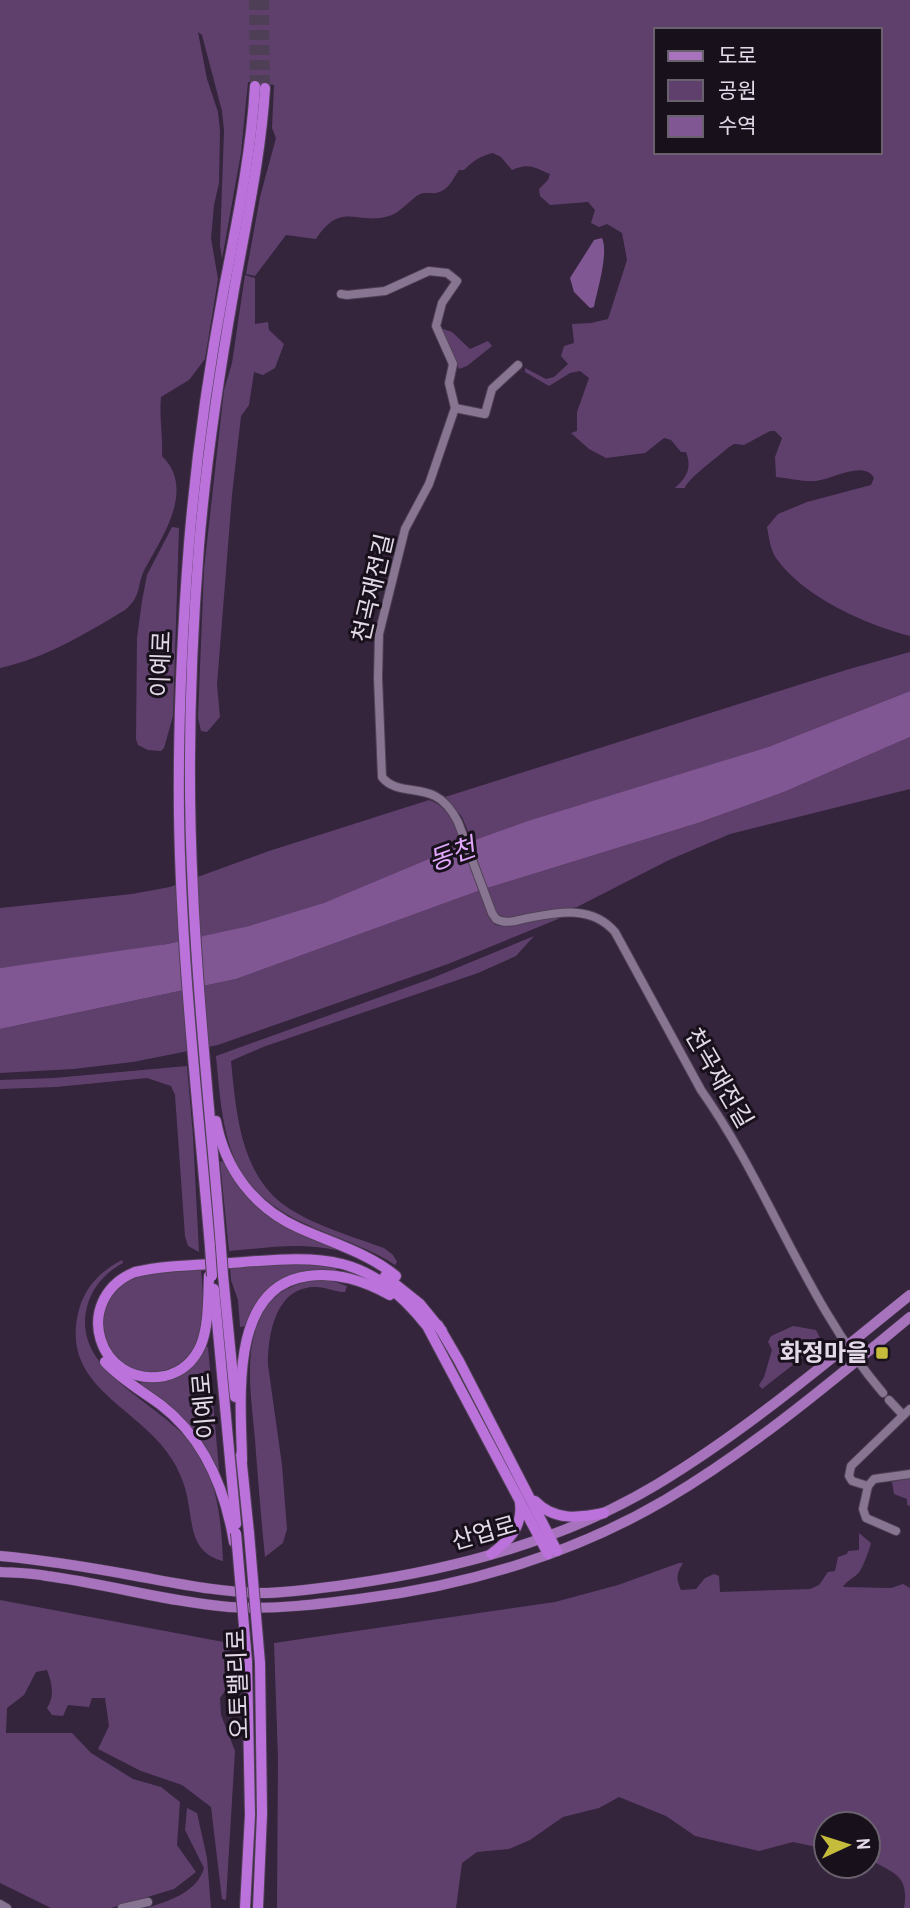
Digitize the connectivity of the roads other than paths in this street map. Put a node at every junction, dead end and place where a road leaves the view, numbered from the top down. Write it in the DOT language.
graph roads {
  1 [pos="260,87"];
  2 [pos="341,294"];
  3 [pos="518,365"];
  4 [pos="455,408"];
  5 [pos="201,1068"];
  6 [pos="215,1276"];
  7 [pos="910,1295"];
  8 [pos="910,1317"];
  9 [pos="427,1326"];
  10 [pos="442,1331"];
  11 [pos="847,1345"];
  12 [pos="858,1360"];
  13 [pos="910,1409"];
  14 [pos="903,1415"];
  15 [pos="242,1460"];
  16 [pos="910,1474"];
  17 [pos="868,1486"];
  18 [pos="524,1496"];
  19 [pos="604,1513"];
  20 [pos="896,1531"];
  21 [pos="234,1533"];
  22 [pos="545,1537"];
  23 [pos="553,1553"];
  24 [pos="491,1554"];
  25 [pos="0,1556"];
  26 [pos="0,1572"];
  27 [pos="148,1902"];
  28 [pos="0,1904"];
  29 [pos="7,1908"];
  30 [pos="122,1908"];
  31 [pos="245,1908"];
  32 [pos="258,1908"];
  1 -- 5 [label="highway, 이예로"];
  2 -- 4 [label="street, 천곡재전길"];
  3 -- 4 [label="street"];
  4 -- 11 [label="street, 천곡재전길"];
  5 -- 6 [label="highway, 이예로, bridge"];
  5 -- 10 [label="highway"];
  6 -- 9 [label="highway"];
  6 -- 15 [label="highway, 이예로"];
  6 -- 21 [label="highway, 이예로"];
  7 -- 11 [label="main road, 산업로"];
  8 -- 12 [label="main road, 산업로"];
  9 -- 15 [label="highway"];
  9 -- 18 [label="highway"];
  10 -- 18 [label="highway"];
  10 -- 21 [label="highway"];
  11 -- 12 [label="street, 천곡재전길"];
  11 -- 19 [label="main road, 산업로"];
  12 -- 14 [label="street, 천곡재전길"];
  12 -- 23 [label="main road, 산업로"];
  13 -- 14 [label="street"];
  14 -- 17 [label="street"];
  15 -- 32 [label="highway, 오토밸리로, bridge"];
  16 -- 17 [label="street"];
  17 -- 20 [label="street"];
  18 -- 19 [label="highway"];
  18 -- 22 [label="highway"];
  18 -- 24 [label="highway"];
  19 -- 22 [label="main road, 산업로"];
  21 -- 31 [label="highway, 오토밸리로, bridge"];
  22 -- 23 [label="highway"];
  22 -- 24 [label="main road, 산업로"];
  23 -- 26 [label="main road, 산업로"];
  24 -- 25 [label="main road, 산업로"];
  27 -- 30 [label="street"];
  28 -- 29 [label="street"];
}
